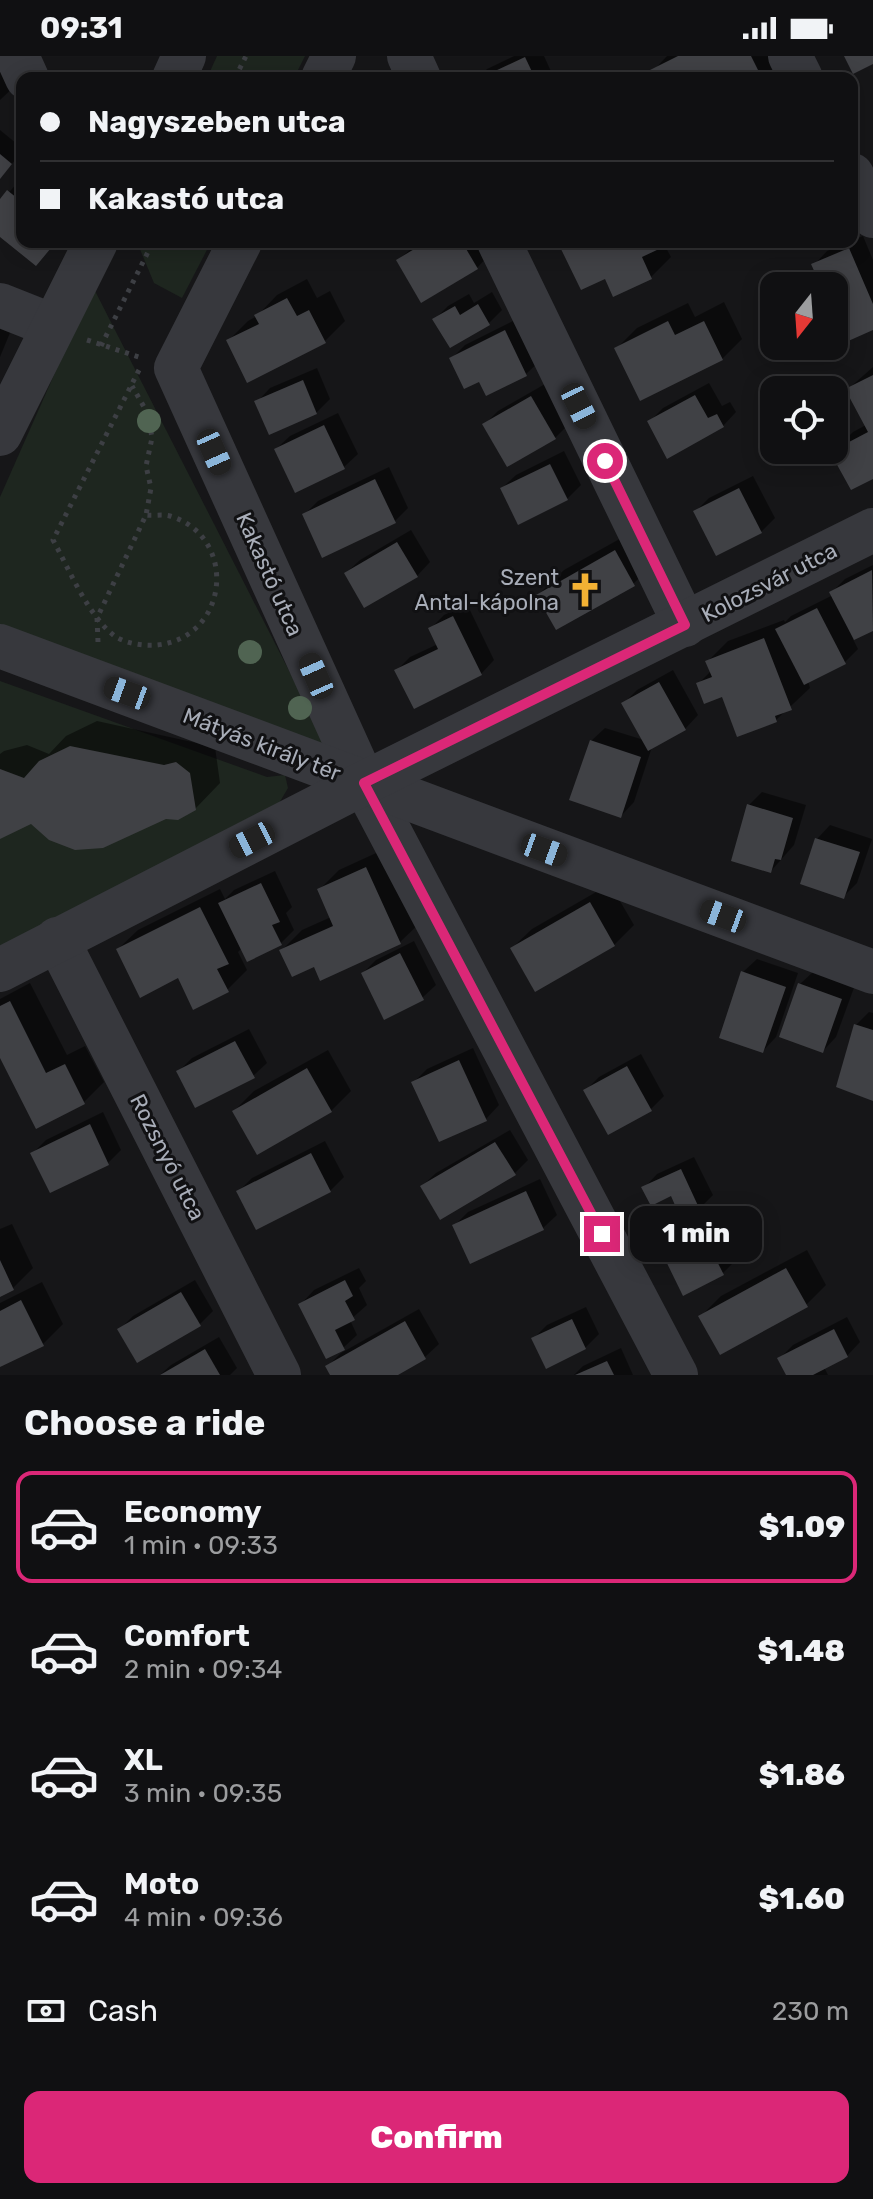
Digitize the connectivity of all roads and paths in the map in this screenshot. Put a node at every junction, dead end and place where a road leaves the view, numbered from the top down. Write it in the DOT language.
graph roads {
  1 [pos="858,187"];
  2 [pos="873,216"];
  3 [pos="93,248"];
  4 [pos="150,248"];
  5 [pos="236,248"];
  6 [pos="502,248"];
  7 [pos="0,305"];
  8 [pos="53,326"];
  9 [pos="101,346"];
  10 [pos="161,363"];
  11 [pos="131,386"];
  12 [pos="0,434"];
  13 [pos="146,515"];
  14 [pos="873,530"];
  15 [pos="97,618"];
  16 [pos="685,625"];
  17 [pos="0,646"];
  18 [pos="101,683"];
  19 [pos="364,783"];
  20 [pos="57,939"];
  21 [pos="0,970"];
  22 [pos="873,972"];
  23 [pos="279,1375"];
  24 [pos="676,1375"];
  1 -- 2 [label="street"];
  3 -- 8 [label="street"];
  4 -- 9 [label="path"];
  5 -- 10 [label="street"];
  6 -- 16 [label="street"];
  7 -- 8 [label="street"];
  8 -- 9 [label="path"];
  8 -- 12 [label="street"];
  9 -- 10 [label="path"];
  10 -- 11 [label="path"];
  10 -- 19 [label="street, Kakastó utca"];
  11 -- 13 [label="path"];
  11 -- 15 [label="path"];
  13 -- 15 [label="path"];
  13 -- 15 [label="path"];
  14 -- 16 [label="street, Kolozsvár utca"];
  15 -- 18 [label="path"];
  16 -- 19 [label="street, Kolozsvár utca"];
  17 -- 18 [label="street, Mátyás király tér"];
  18 -- 19 [label="street, Mátyás király tér"];
  19 -- 20 [label="street, Mátyás király tér"];
  19 -- 22 [label="street"];
  19 -- 24 [label="street, Kakastó utca"];
  20 -- 21 [label="street, Mátyás király tér"];
  20 -- 23 [label="street, Rozsnyó utca"];
}
